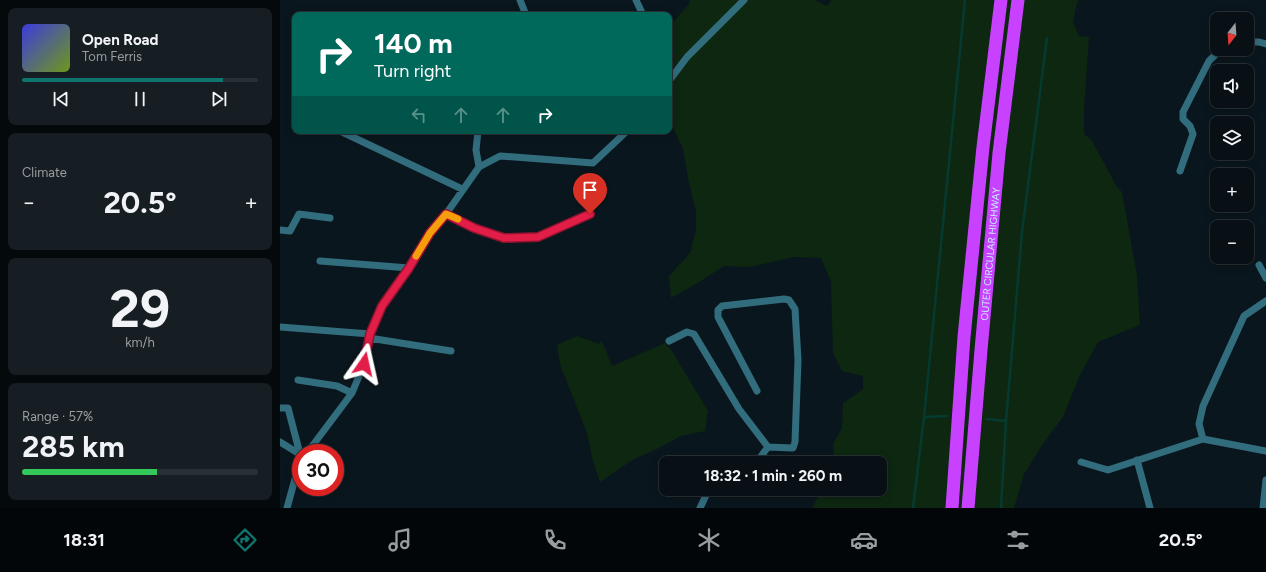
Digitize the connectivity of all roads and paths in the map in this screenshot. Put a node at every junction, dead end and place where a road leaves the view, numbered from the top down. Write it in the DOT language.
graph roads {
  1 [pos="522,0"];
  2 [pos="636,0"];
  3 [pos="744,0"];
  4 [pos="1001,0"];
  5 [pos="1018,0"];
  6 [pos="525,12"];
  7 [pos="642,12"];
  8 [pos="1254,42"];
  9 [pos="1266,44"];
  10 [pos="1214,56"];
  11 [pos="672,77"];
  12 [pos="346,134"];
  13 [pos="478,134"];
  14 [pos="624,134"];
  15 [pos="479,167"];
  16 [pos="1180,171"];
  17 [pos="462,189"];
  18 [pos="446,214"];
  19 [pos="590,214"];
  20 [pos="330,218"];
  21 [pos="280,230"];
  22 [pos="320,261"];
  23 [pos="1258,266"];
  24 [pos="409,268"];
  25 [pos="1266,278"];
  26 [pos="1266,301"];
  27 [pos="280,327"];
  28 [pos="369,336"];
  29 [pos="669,341"];
  30 [pos="451,351"];
  31 [pos="298,380"];
  32 [pos="757,391"];
  33 [pos="352,393"];
  34 [pos="280,408"];
  35 [pos="1203,439"];
  36 [pos="280,442"];
  37 [pos="300,444"];
  38 [pos="311,444"];
  39 [pos="768,447"];
  40 [pos="292,448"];
  41 [pos="1266,451"];
  42 [pos="761,456"];
  43 [pos="1137,460"];
  44 [pos="1081,462"];
  45 [pos="1266,480"];
  46 [pos="292,490"];
  47 [pos="705,496"];
  48 [pos="287,508"];
  49 [pos="700,508"];
  50 [pos="952,508"];
  51 [pos="968,508"];
  52 [pos="1150,508"];
  53 [pos="1264,508"];
  1 -- 6 [label="street"];
  2 -- 7 [label="street"];
  3 -- 11 [label="street"];
  4 -- 50 [label="highway, OUTER CIRCULAR HIGHWAY"];
  5 -- 51 [label="highway, OUTER CIRCULAR HIGHWAY"];
  8 -- 9 [label="street"];
  10 -- 16 [label="street"];
  12 -- 17 [label="street"];
  13 -- 15 [label="street"];
  14 -- 15 [label="street"];
  15 -- 17 [label="street"];
  17 -- 18 [label="street"];
  18 -- 19 [label="street"];
  18 -- 24 [label="street"];
  20 -- 21 [label="street"];
  22 -- 24 [label="street"];
  23 -- 25 [label="street"];
  24 -- 28 [label="street"];
  26 -- 35 [label="street"];
  27 -- 28 [label="street"];
  28 -- 30 [label="street"];
  28 -- 33 [label="street"];
  29 -- 39 [label="street"];
  31 -- 33 [label="street"];
  32 -- 39 [label="street"];
  33 -- 38 [label="street"];
  34 -- 37 [label="street"];
  35 -- 41 [label="street"];
  35 -- 43 [label="street"];
  36 -- 40 [label="street"];
  39 -- 42 [label="street"];
  43 -- 44 [label="street"];
  43 -- 52 [label="street"];
  45 -- 53 [label="street"];
  46 -- 48 [label="street"];
  47 -- 49 [label="street"];
}
